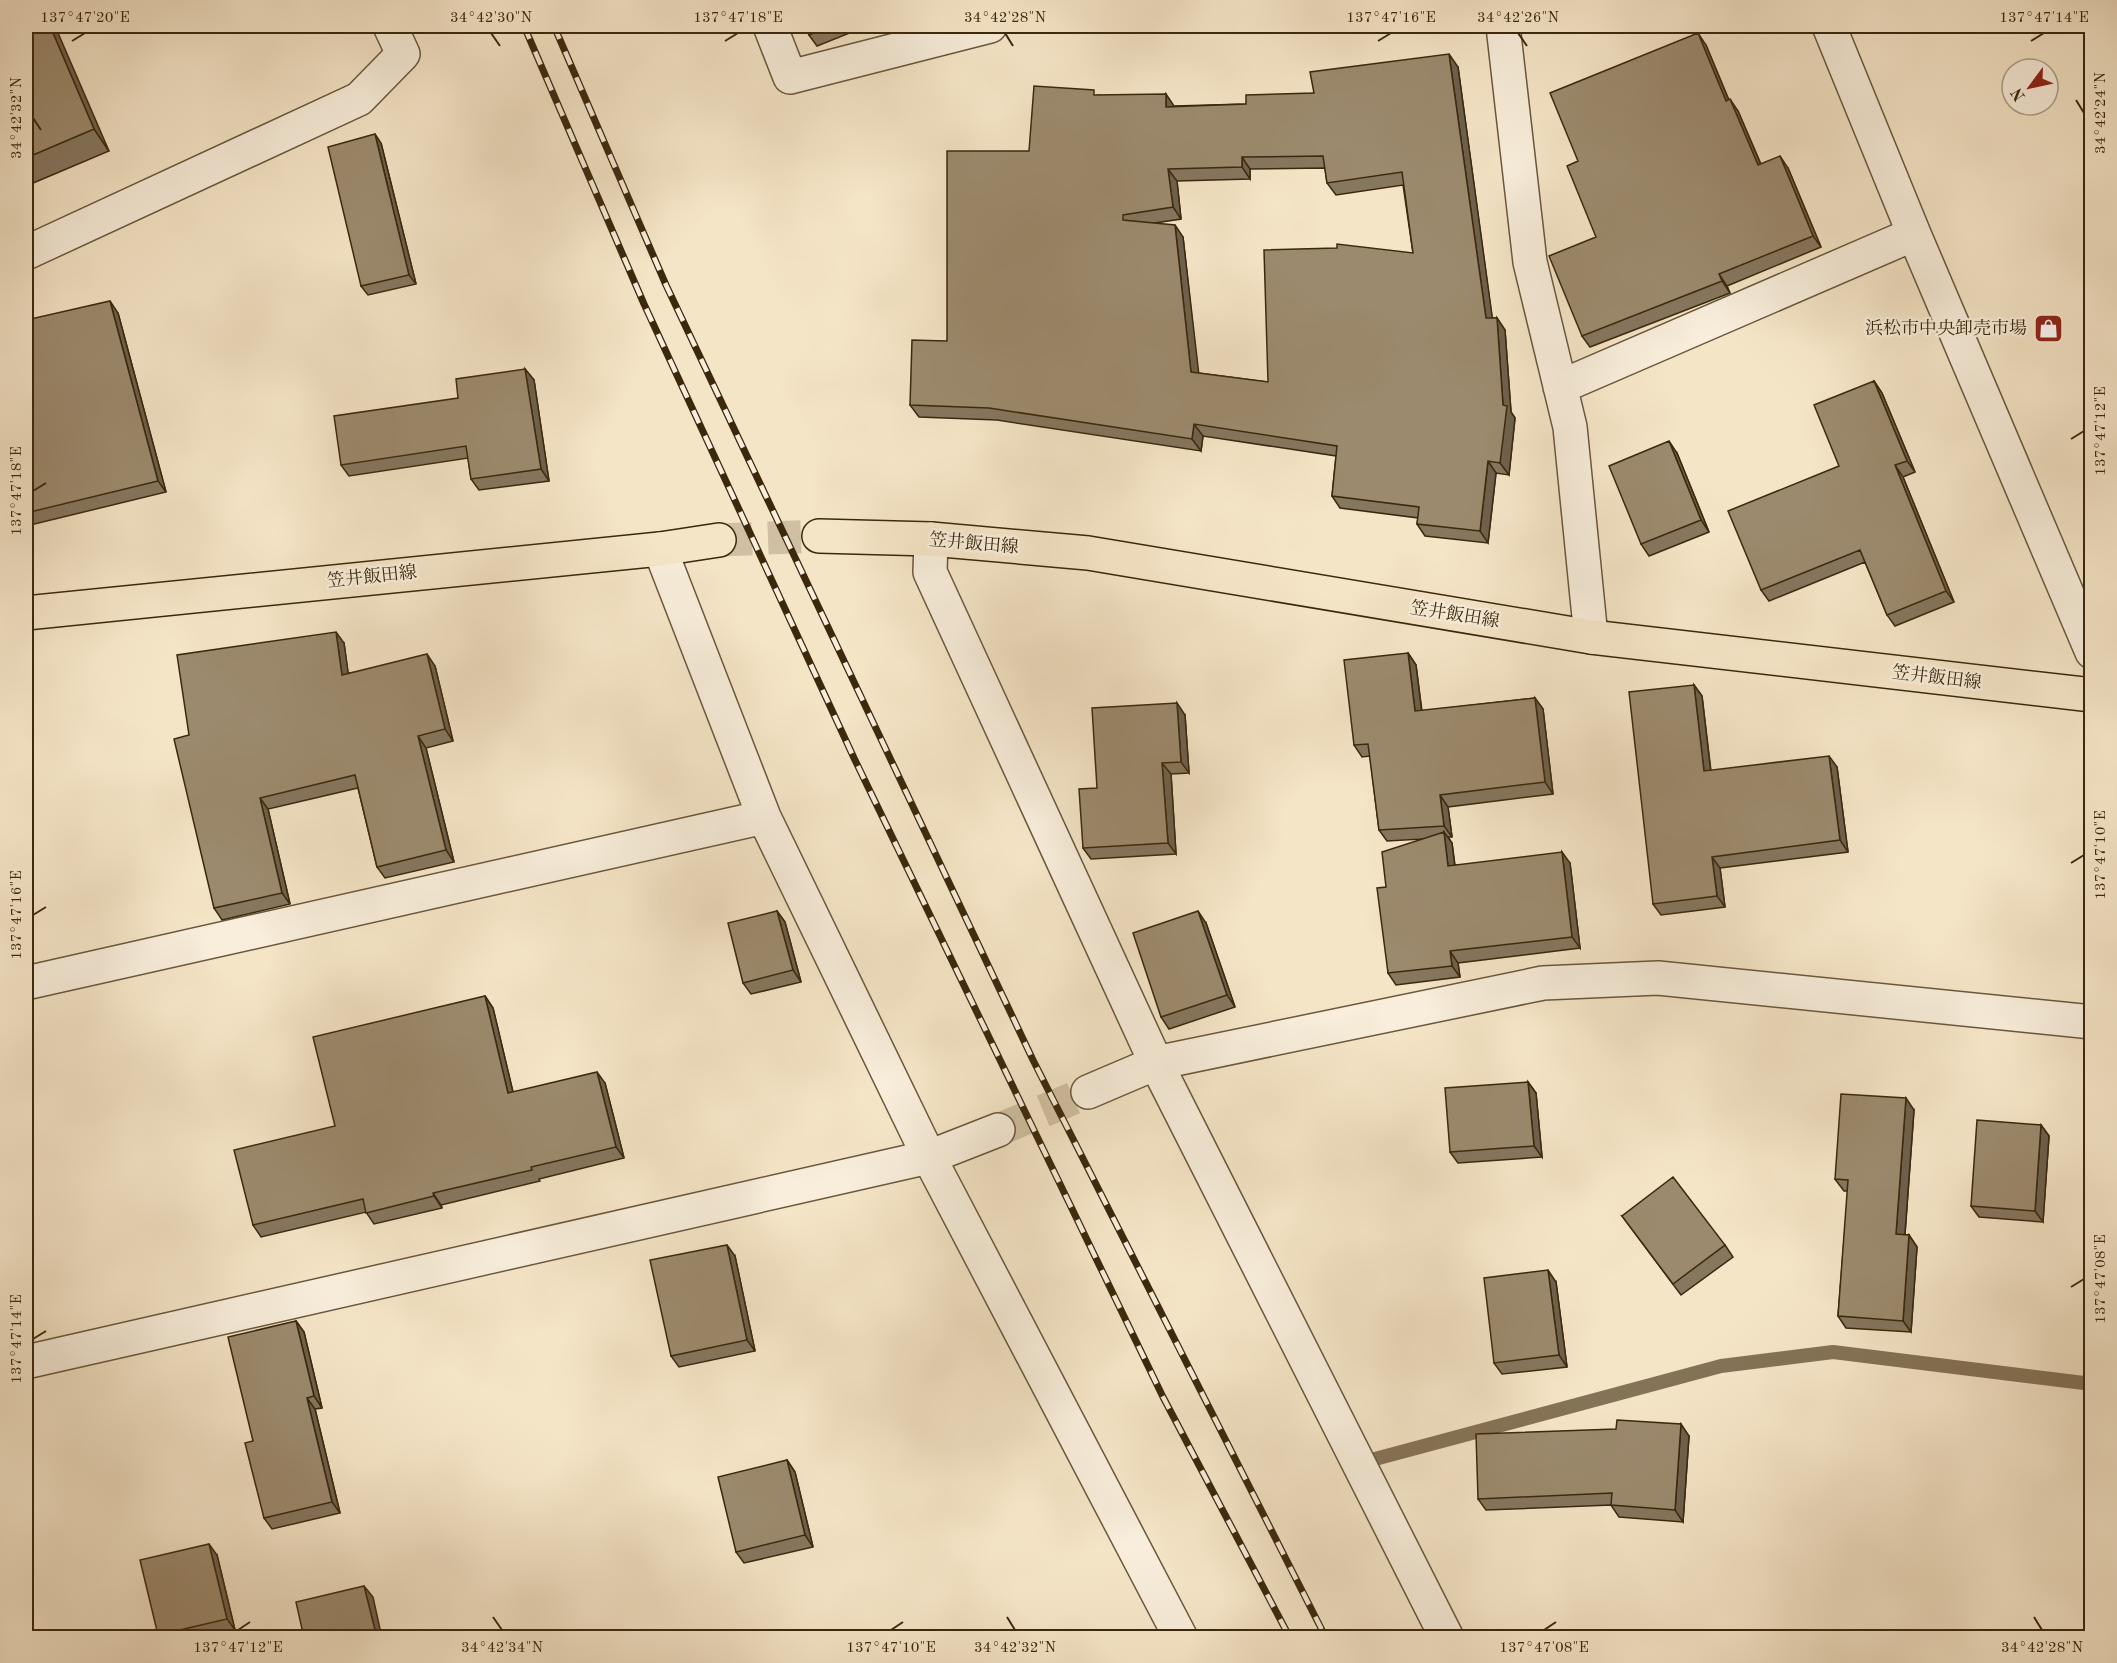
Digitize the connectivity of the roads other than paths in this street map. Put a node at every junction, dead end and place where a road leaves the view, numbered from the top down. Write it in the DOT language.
graph roads {
  1 [pos="390,26"];
  2 [pos="770,26"];
  3 [pos="990,26"];
  4 [pos="1503,26"];
  5 [pos="1829,26"];
  6 [pos="1914,234"];
  7 [pos="26,253"];
  8 [pos="1560,387"];
  9 [pos="819,536"];
  10 [pos="931,539"];
  11 [pos="719,540"];
  12 [pos="660,549"];
  13 [pos="26,613"];
  14 [pos="1591,637"];
  15 [pos="2091,652"];
  16 [pos="2091,695"];
  17 [pos="764,817"];
  18 [pos="26,982"];
  19 [pos="2091,1022"];
  20 [pos="1156,1063"];
  21 [pos="1088,1092"];
  22 [pos="998,1130"];
  23 [pos="929,1157"];
  24 [pos="26,1362"];
  25 [pos="1181,1638"];
  26 [pos="1447,1638"];
  1 -- 7 [label="street"];
  2 -- 3 [label="street"];
  4 -- 8 [label="street"];
  5 -- 6 [label="street"];
  6 -- 8 [label="street"];
  6 -- 15 [label="street"];
  8 -- 14 [label="street"];
  9 -- 10 [label="main road, 笠井飯田線"];
  10 -- 14 [label="main road, 笠井飯田線"];
  10 -- 20 [label="street"];
  11 -- 12 [label="main road, 笠井飯田線"];
  12 -- 13 [label="main road, 笠井飯田線"];
  12 -- 17 [label="street"];
  14 -- 16 [label="main road, 笠井飯田線"];
  17 -- 18 [label="street"];
  17 -- 23 [label="street"];
  19 -- 20 [label="street"];
  20 -- 21 [label="street"];
  20 -- 26 [label="street"];
  22 -- 23 [label="street"];
  23 -- 24 [label="street"];
  23 -- 25 [label="street"];
}
